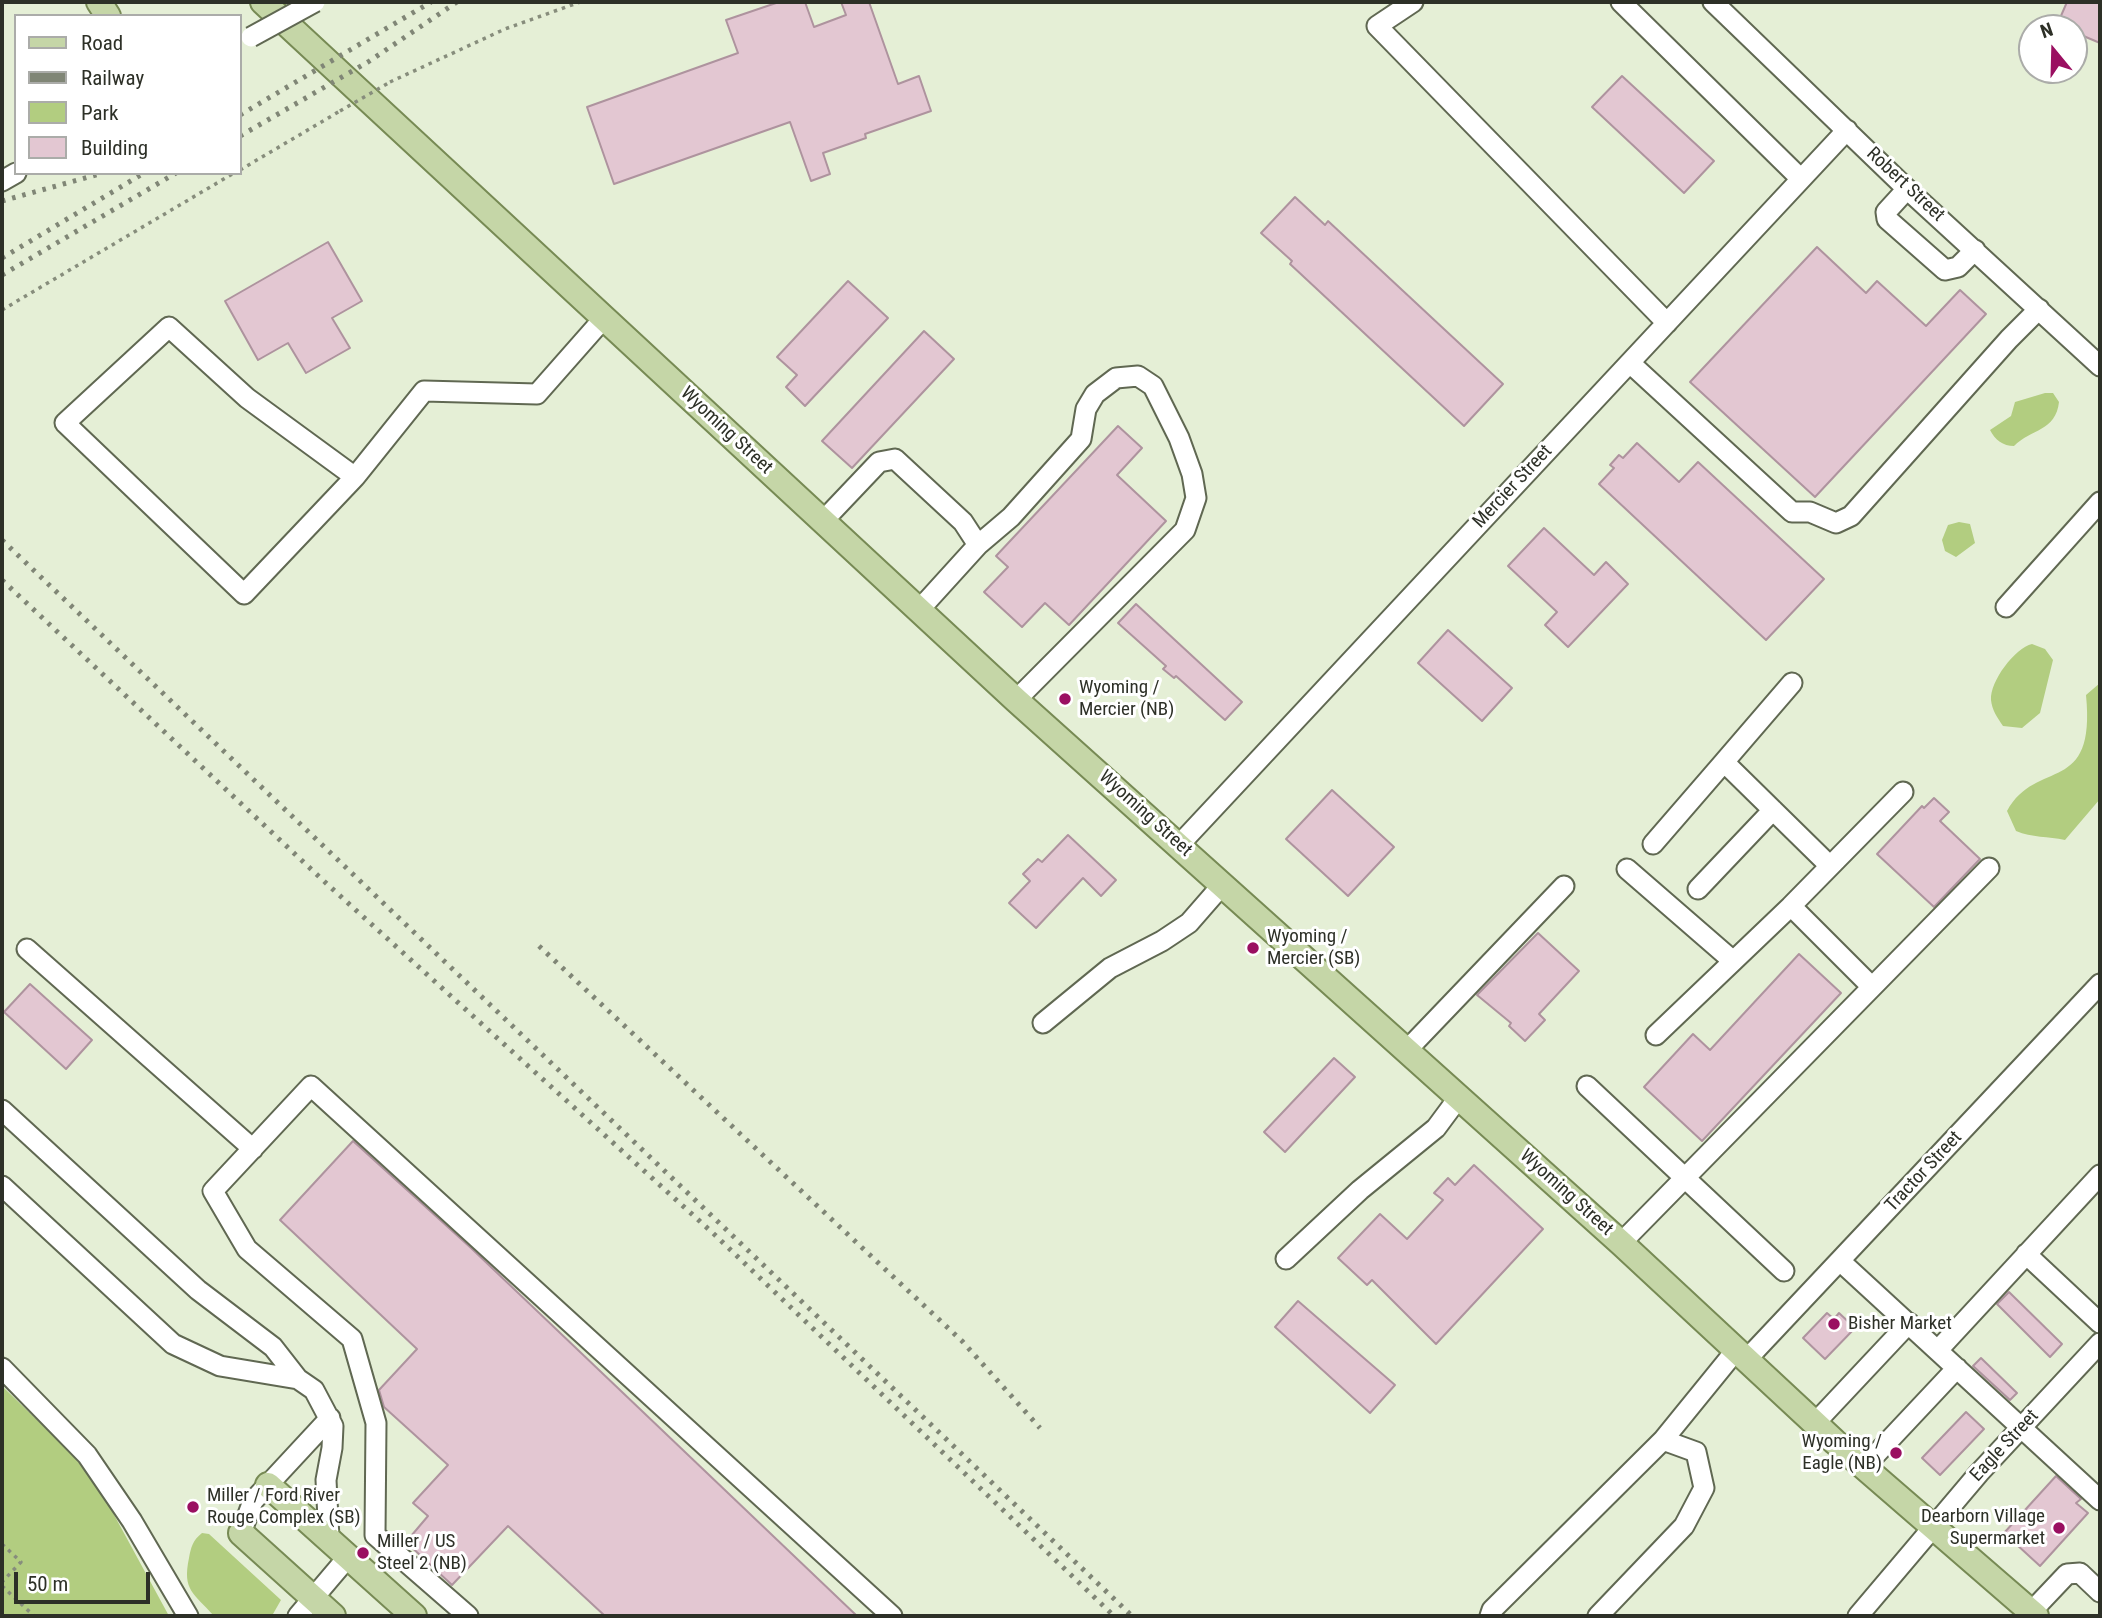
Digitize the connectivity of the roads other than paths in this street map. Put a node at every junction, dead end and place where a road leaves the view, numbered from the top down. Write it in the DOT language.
graph roads {
  1 [pos="263,2"];
  2 [pos="316,2"];
  3 [pos="1413,2"];
  4 [pos="1621,2"];
  5 [pos="1713,2"];
  6 [pos="245,40"];
  7 [pos="1847,130"];
  8 [pos="1801,179"];
  9 [pos="1907,189"];
  10 [pos="1975,250"];
  11 [pos="2039,309"];
  12 [pos="604,318"];
  13 [pos="1667,323"];
  14 [pos="1629,363"];
  15 [pos="2100,366"];
  16 [pos="355,477"];
  17 [pos="2100,502"];
  18 [pos="823,521"];
  19 [pos="978,545"];
  20 [pos="2006,607"];
  21 [pos="919,610"];
  22 [pos="1792,683"];
  23 [pos="1016,700"];
  24 [pos="1724,762"];
  25 [pos="1903,792"];
  26 [pos="1773,810"];
  27 [pos="1180,844"];
  28 [pos="1653,844"];
  29 [pos="1830,866"];
  30 [pos="1989,868"];
  31 [pos="1627,869"];
  32 [pos="1223,884"];
  33 [pos="1564,886"];
  34 [pos="1698,889"];
  35 [pos="1791,906"];
  36 [pos="27,948"];
  37 [pos="1734,961"];
  38 [pos="2100,984"];
  39 [pos="1871,986"];
  40 [pos="1043,1023"];
  41 [pos="1656,1035"];
  42 [pos="1406,1050"];
  43 [pos="1587,1086"];
  44 [pos="1459,1097"];
  45 [pos="2,1110"];
  46 [pos="253,1149"];
  47 [pos="2100,1175"];
  48 [pos="1684,1180"];
  49 [pos="2,1186"];
  50 [pos="1621,1242"];
  51 [pos="2026,1254"];
  52 [pos="1286,1259"];
  53 [pos="1840,1261"];
  54 [pos="1784,1271"];
  55 [pos="1909,1323"];
  56 [pos="2100,1323"];
  57 [pos="2100,1343"];
  58 [pos="1938,1350"];
  59 [pos="1742,1354"];
  60 [pos="2,1368"];
  61 [pos="1957,1368"];
  62 [pos="298,1378"];
  63 [pos="330,1418"];
  64 [pos="1816,1422"];
  65 [pos="2022,1427"];
  66 [pos="1664,1440"];
  67 [pos="1864,1467"];
  68 [pos="268,1485"];
  69 [pos="2100,1500"];
  70 [pos="1933,1528"];
  71 [pos="241,1533"];
  72 [pos="329,1538"];
  73 [pos="348,1557"];
  74 [pos="2100,1592"];
  75 [pos="305,1607"];
  76 [pos="2034,1614"];
  77 [pos="1600,1615"];
  78 [pos="188,1616"];
  79 [pos="333,1616"];
  80 [pos="414,1616"];
  81 [pos="468,1616"];
  82 [pos="892,1616"];
  83 [pos="1490,1616"];
  84 [pos="1858,1616"];
  1 -- 12 [label="main road, Wyoming Street"];
  2 -- 6 [label="street, bridge"];
  3 -- 13 [label="street"];
  4 -- 8 [label="street"];
  5 -- 7 [label="street, Robert Street"];
  7 -- 8 [label="street, Mercier Street"];
  7 -- 9 [label="street, Robert Street"];
  8 -- 13 [label="street, Mercier Street"];
  9 -- 10 [label="street, Robert Street"];
  9 -- 10 [label="street"];
  10 -- 11 [label="street, Robert Street"];
  11 -- 14 [label="street"];
  11 -- 15 [label="street, Robert Street"];
  12 -- 16 [label="street"];
  12 -- 18 [label="main road, Wyoming Street"];
  13 -- 14 [label="street, Mercier Street"];
  14 -- 27 [label="street, Mercier Street"];
  16 -- 16 [label="street"];
  17 -- 20 [label="street"];
  18 -- 19 [label="street"];
  18 -- 21 [label="main road, Wyoming Street"];
  19 -- 21 [label="street"];
  19 -- 23 [label="street"];
  21 -- 23 [label="main road, Wyoming Street"];
  22 -- 24 [label="street"];
  23 -- 27 [label="main road, Wyoming Street"];
  24 -- 26 [label="street"];
  24 -- 28 [label="street"];
  25 -- 29 [label="street"];
  26 -- 29 [label="street"];
  26 -- 34 [label="street"];
  27 -- 32 [label="main road, Wyoming Street"];
  29 -- 35 [label="street"];
  30 -- 39 [label="street"];
  31 -- 37 [label="street"];
  32 -- 40 [label="street"];
  32 -- 42 [label="main road, Wyoming Street"];
  33 -- 42 [label="street"];
  35 -- 37 [label="street"];
  35 -- 39 [label="street"];
  36 -- 46 [label="street"];
  37 -- 41 [label="street"];
  38 -- 53 [label="street, Tractor Street"];
  39 -- 48 [label="street"];
  42 -- 44 [label="main road, Wyoming Street"];
  43 -- 48 [label="street"];
  44 -- 50 [label="main road, Wyoming Street"];
  44 -- 52 [label="street"];
  45 -- 62 [label="street"];
  46 -- 81 [label="street"];
  46 -- 82 [label="street"];
  47 -- 51 [label="street"];
  48 -- 50 [label="street"];
  48 -- 54 [label="street"];
  49 -- 62 [label="street"];
  50 -- 59 [label="main road, Wyoming Street"];
  51 -- 56 [label="street"];
  51 -- 58 [label="street"];
  53 -- 55 [label="street"];
  53 -- 59 [label="street, Tractor Street"];
  55 -- 58 [label="street"];
  55 -- 64 [label="street"];
  57 -- 65 [label="street, Eagle Street"];
  58 -- 61 [label="street"];
  59 -- 64 [label="main road, Wyoming Street"];
  59 -- 66 [label="street, Tractor Street"];
  60 -- 78 [label="street"];
  61 -- 65 [label="street"];
  61 -- 67 [label="street"];
  62 -- 63 [label="street"];
  63 -- 68 [label="street"];
  63 -- 72 [label="street"];
  64 -- 67 [label="main road, Wyoming Street"];
  65 -- 69 [label="street"];
  65 -- 70 [label="street, Eagle Street"];
  66 -- 77 [label="street"];
  66 -- 83 [label="street, Tractor Street"];
  67 -- 70 [label="main road, Wyoming Street"];
  68 -- 71 [label="street"];
  68 -- 72 [label="main road"];
  70 -- 76 [label="main road, Wyoming Street"];
  70 -- 84 [label="street, Eagle Street"];
  71 -- 75 [label="main road"];
  72 -- 73 [label="main road"];
  73 -- 75 [label="street"];
  73 -- 80 [label="main road"];
  74 -- 76 [label="street"];
  75 -- 79 [label="main road"];
}
